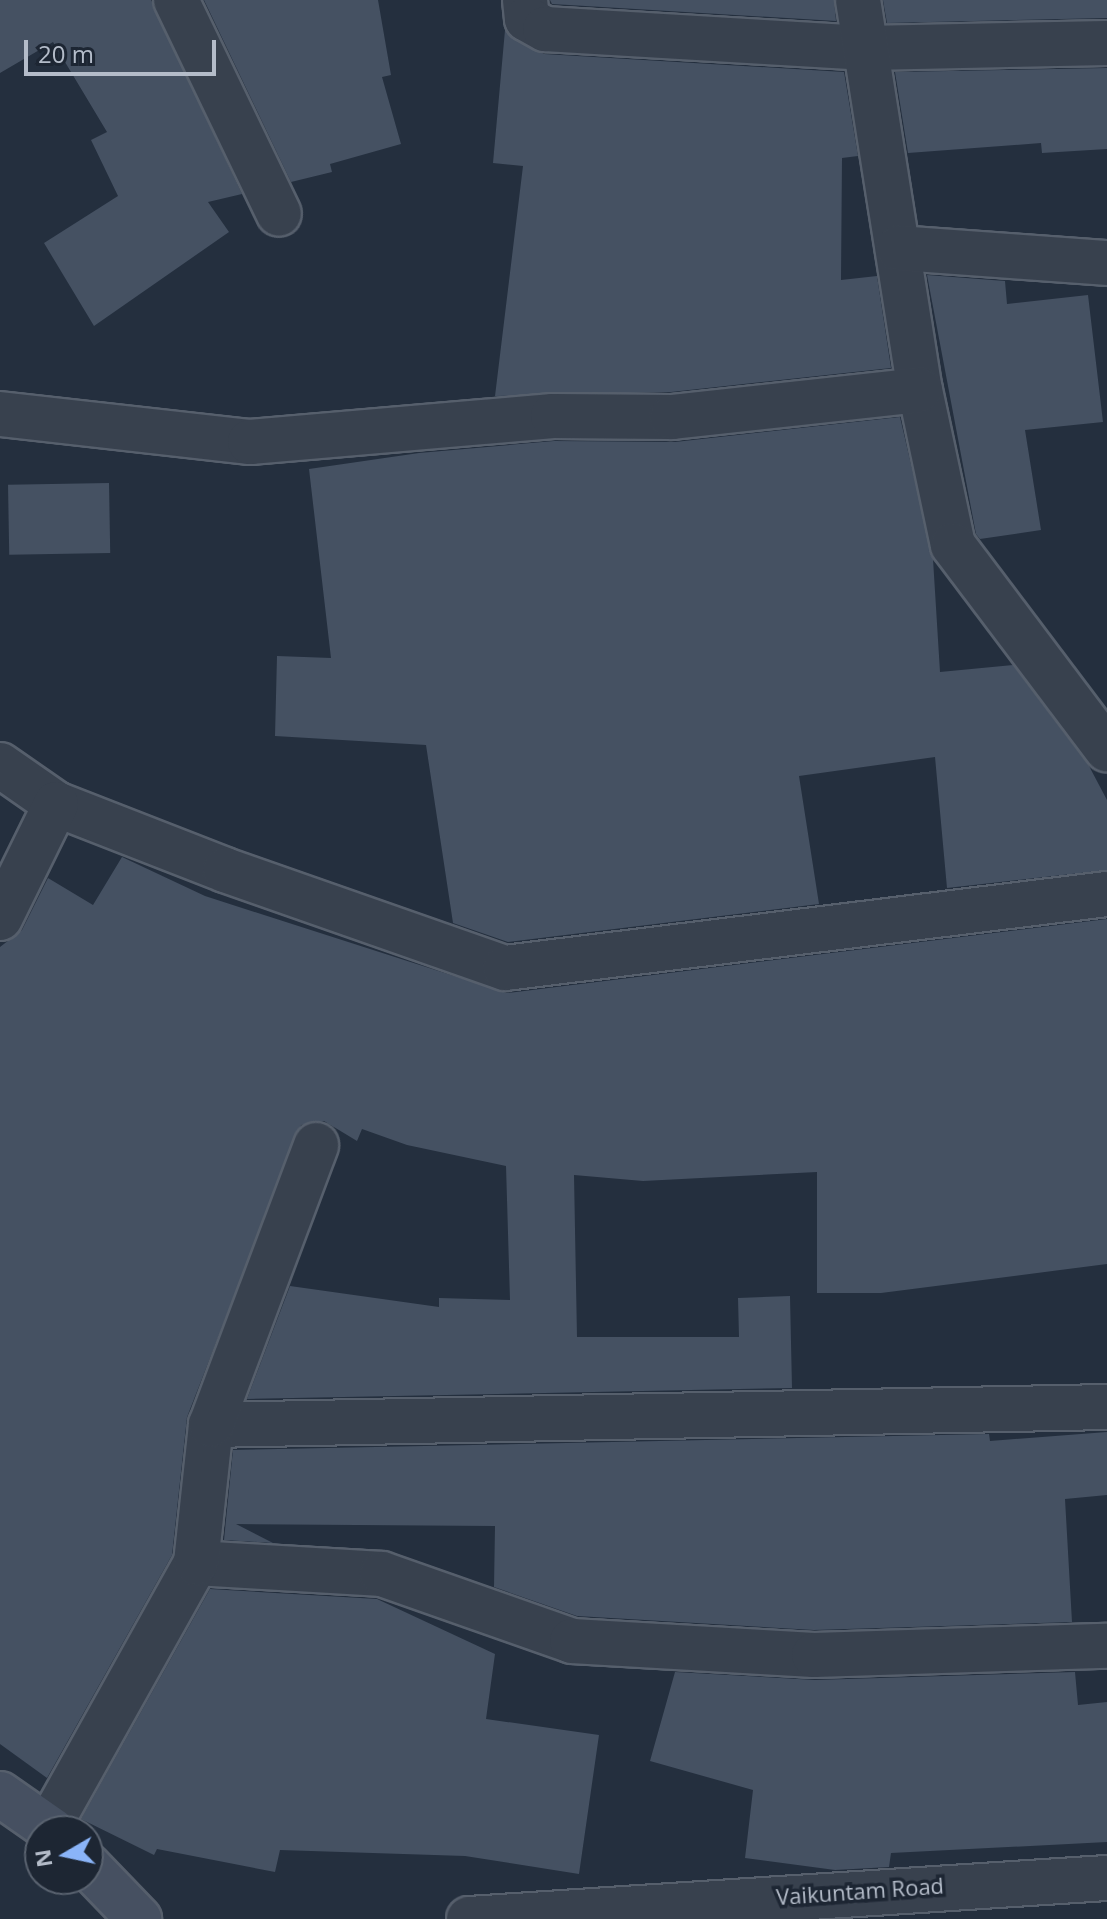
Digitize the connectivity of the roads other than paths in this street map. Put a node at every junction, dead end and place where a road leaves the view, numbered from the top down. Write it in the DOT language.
graph roads {
  1 [pos="176,0"];
  2 [pos="525,0"];
  3 [pos="858,0"];
  4 [pos="1107,43"];
  5 [pos="867,48"];
  6 [pos="279,214"];
  7 [pos="898,248"];
  8 [pos="1107,263"];
  9 [pos="920,390"];
  10 [pos="0,414"];
  11 [pos="1107,749"];
  12 [pos="0,765"];
  13 [pos="56,804"];
  14 [pos="1107,894"];
  15 [pos="0,918"];
  16 [pos="316,1145"];
  17 [pos="1107,1407"];
  18 [pos="211,1425"];
  19 [pos="196,1563"];
  20 [pos="1107,1646"];
  21 [pos="0,1794"];
  22 [pos="31,1815"];
  23 [pos="59,1815"];
  24 [pos="1107,1878"];
  25 [pos="104,1883"];
  26 [pos="139,1919"];
  27 [pos="469,1919"];
  1 -- 6 [label="street"];
  2 -- 5 [label="street"];
  3 -- 5 [label="street"];
  4 -- 5 [label="street"];
  5 -- 7 [label="street"];
  7 -- 8 [label="street"];
  7 -- 9 [label="street"];
  9 -- 10 [label="street"];
  9 -- 11 [label="street"];
  12 -- 13 [label="street"];
  13 -- 14 [label="street"];
  13 -- 15 [label="street"];
  16 -- 18 [label="street"];
  17 -- 18 [label="street"];
  18 -- 19 [label="street"];
  19 -- 20 [label="street"];
  19 -- 23 [label="street"];
  21 -- 22 [label="street"];
  24 -- 27 [label="street, Vaikuntam Road"];
  25 -- 26 [label="street"];
}
